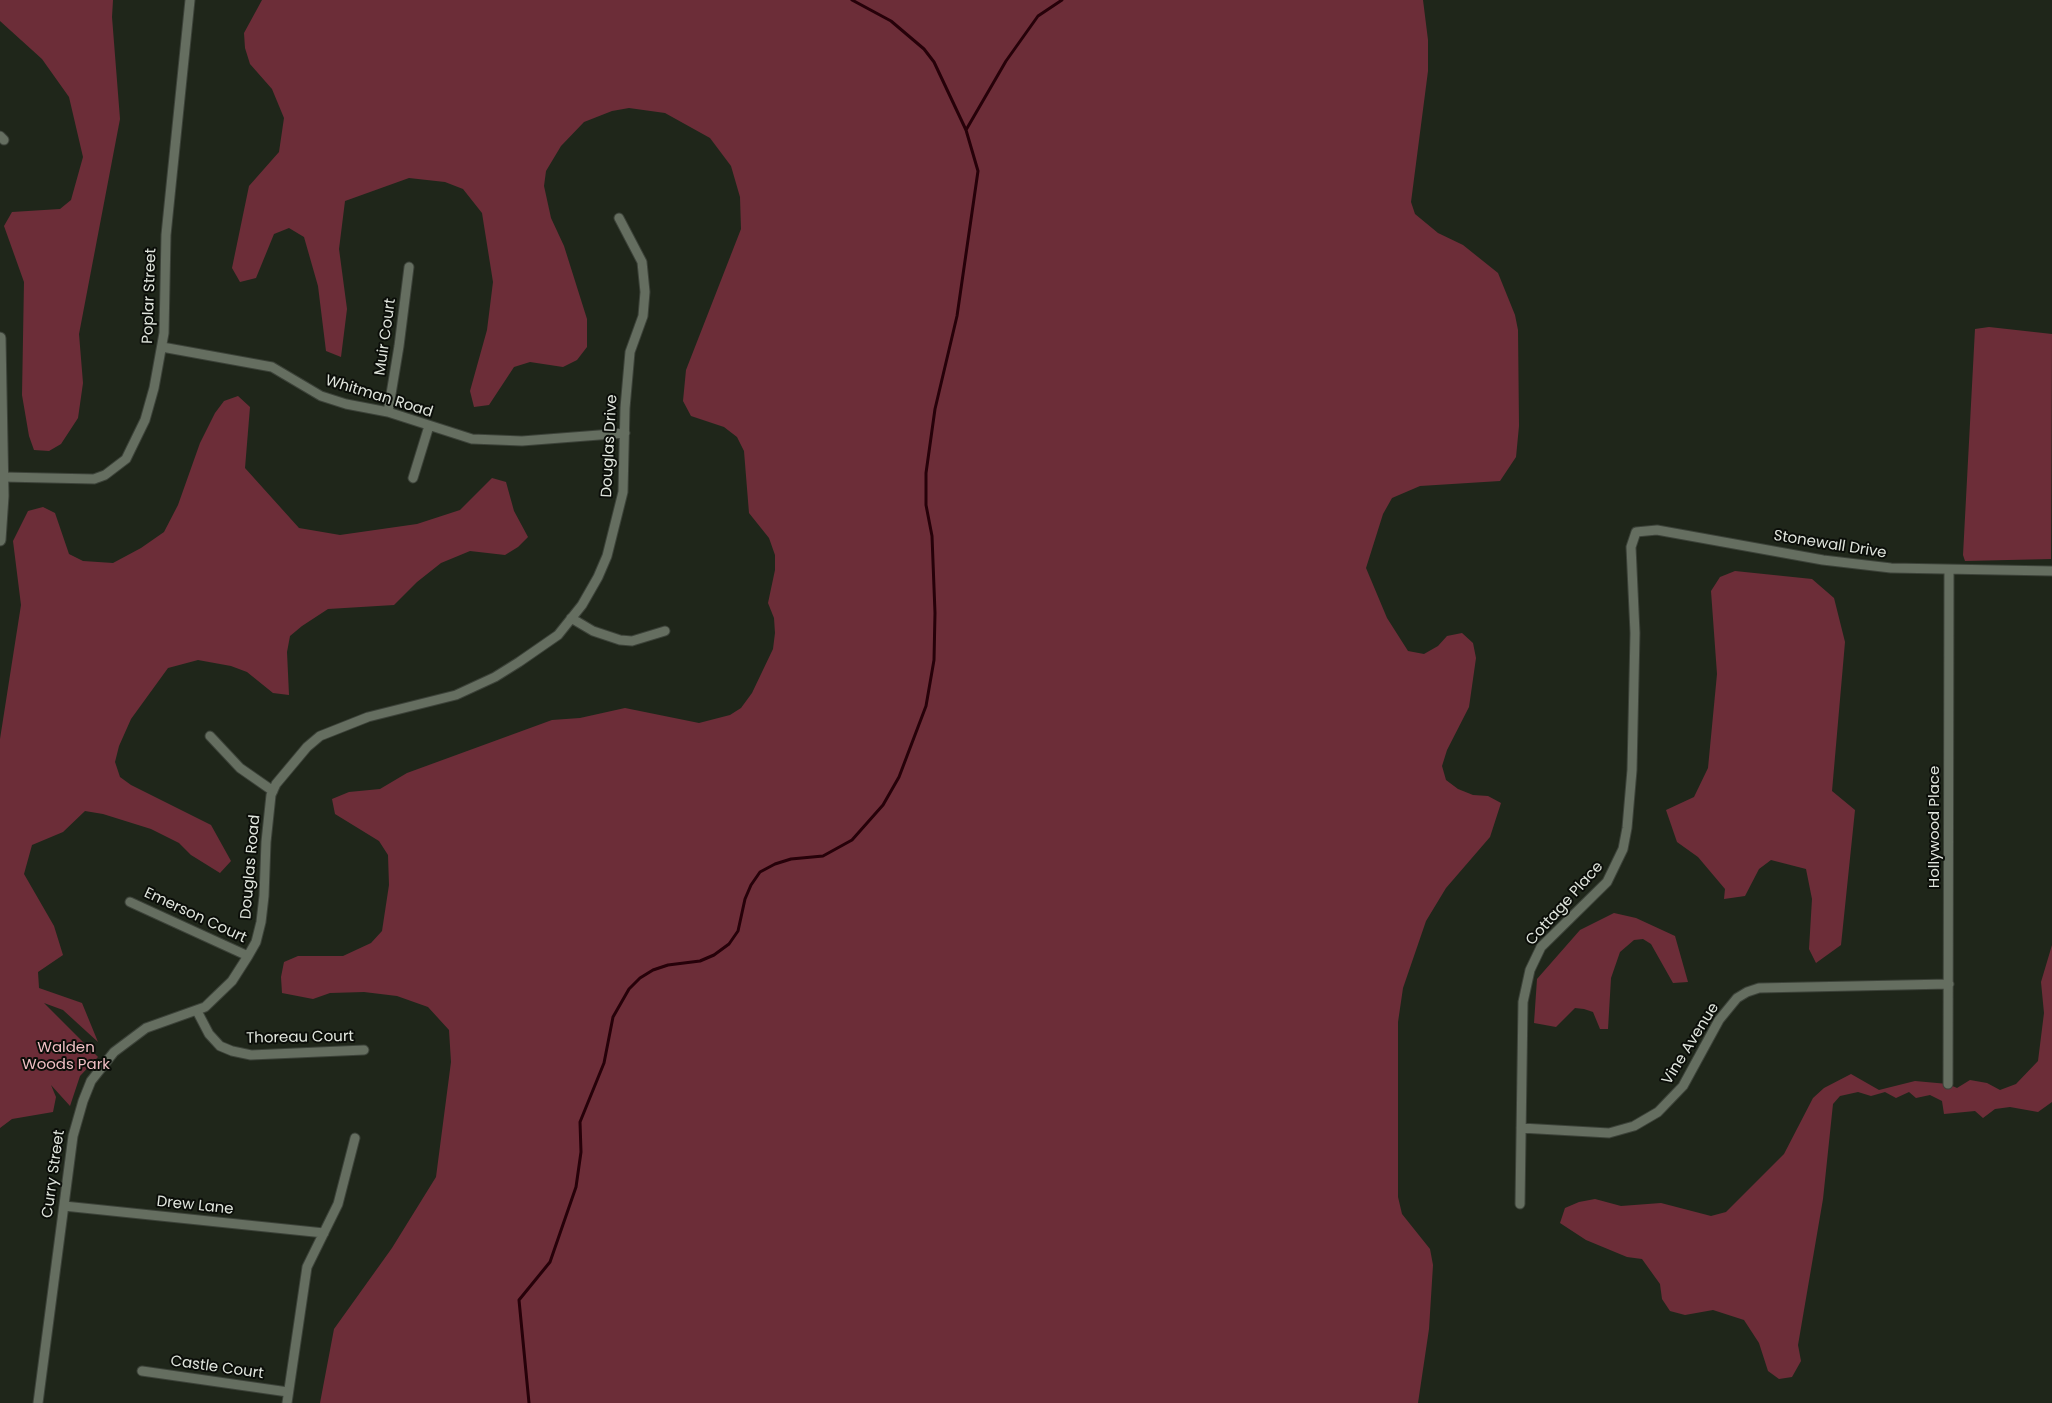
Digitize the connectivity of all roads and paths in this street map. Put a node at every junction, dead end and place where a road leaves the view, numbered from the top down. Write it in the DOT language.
graph roads {
  1 [pos="190,0"];
  2 [pos="619,218"];
  3 [pos="409,267"];
  4 [pos="0,338"];
  5 [pos="162,347"];
  6 [pos="388,412"];
  7 [pos="429,426"];
  8 [pos="625,433"];
  9 [pos="3,477"];
  10 [pos="413,478"];
  11 [pos="0,540"];
  12 [pos="1631,562"];
  13 [pos="1949,570"];
  14 [pos="2052,571"];
  15 [pos="571,618"];
  16 [pos="665,631"];
  17 [pos="210,736"];
  18 [pos="273,791"];
  19 [pos="130,902"];
  20 [pos="248,956"];
  21 [pos="1949,984"];
  22 [pos="196,1011"];
  23 [pos="364,1050"];
  24 [pos="1948,1084"];
  25 [pos="1521,1128"];
  26 [pos="355,1138"];
  27 [pos="1520,1204"];
  28 [pos="64,1206"];
  29 [pos="324,1233"];
  30 [pos="142,1371"];
  31 [pos="288,1392"];
  32 [pos="38,1403"];
  33 [pos="287,1403"];
  1 -- 5 [label="street, Poplar Street"];
  2 -- 8 [label="street, Douglas Drive"];
  3 -- 6 [label="street, Muir Court"];
  4 -- 9 [label="street"];
  5 -- 6 [label="street, Whitman Road"];
  5 -- 9 [label="street, Poplar Street"];
  6 -- 7 [label="street, Whitman Road"];
  7 -- 8 [label="street, Whitman Road"];
  7 -- 10 [label="street"];
  8 -- 15 [label="street, Douglas Drive"];
  9 -- 11 [label="street"];
  12 -- 13 [label="street, Stonewall Drive"];
  12 -- 25 [label="street, Cottage Place"];
  13 -- 14 [label="street, Stonewall Drive"];
  13 -- 21 [label="street, Hollywood Place"];
  15 -- 16 [label="street"];
  15 -- 18 [label="street, Douglas Drive"];
  17 -- 18 [label="street"];
  18 -- 20 [label="street, Douglas Road"];
  19 -- 20 [label="street, Emerson Court"];
  20 -- 22 [label="street, Douglas Road"];
  21 -- 24 [label="street, Hollywood Place"];
  21 -- 25 [label="street, Vine Avenue"];
  22 -- 23 [label="street, Thoreau Court"];
  22 -- 28 [label="street, Curry Street"];
  25 -- 27 [label="street, Cottage Place"];
  26 -- 29 [label="street"];
  28 -- 29 [label="street, Drew Lane"];
  28 -- 32 [label="street, Curry Street"];
  29 -- 31 [label="street"];
  30 -- 31 [label="street, Castle Court"];
  31 -- 33 [label="street"];
}
